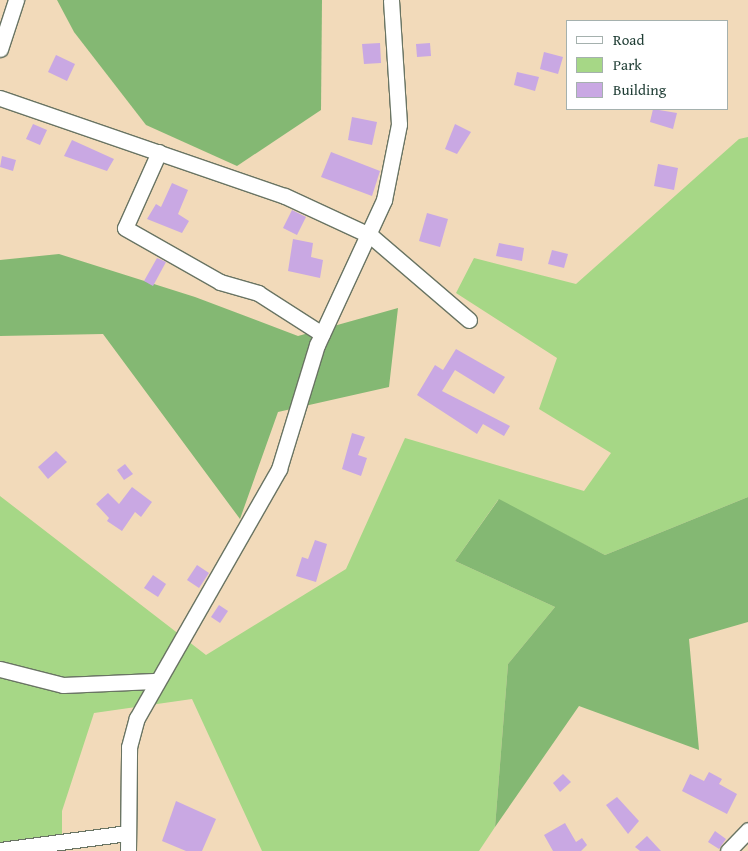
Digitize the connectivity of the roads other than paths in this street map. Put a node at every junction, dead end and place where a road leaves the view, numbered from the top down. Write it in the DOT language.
graph roads {
  1 [pos="16,0"];
  2 [pos="391,0"];
  3 [pos="0,48"];
  4 [pos="0,98"];
  5 [pos="159,152"];
  6 [pos="370,236"];
  7 [pos="469,320"];
  8 [pos="322,334"];
  9 [pos="0,669"];
  10 [pos="154,681"];
  11 [pos="748,830"];
  12 [pos="128,833"];
  13 [pos="0,850"];
  14 [pos="128,851"];
  15 [pos="728,851"];
  1 -- 3 [label="street"];
  2 -- 6 [label="street"];
  4 -- 5 [label="street"];
  5 -- 6 [label="street"];
  5 -- 8 [label="street"];
  6 -- 7 [label="street"];
  6 -- 8 [label="street"];
  8 -- 10 [label="street"];
  9 -- 10 [label="street"];
  10 -- 12 [label="street"];
  11 -- 15 [label="street"];
  12 -- 13 [label="street"];
  12 -- 14 [label="street"];
}
